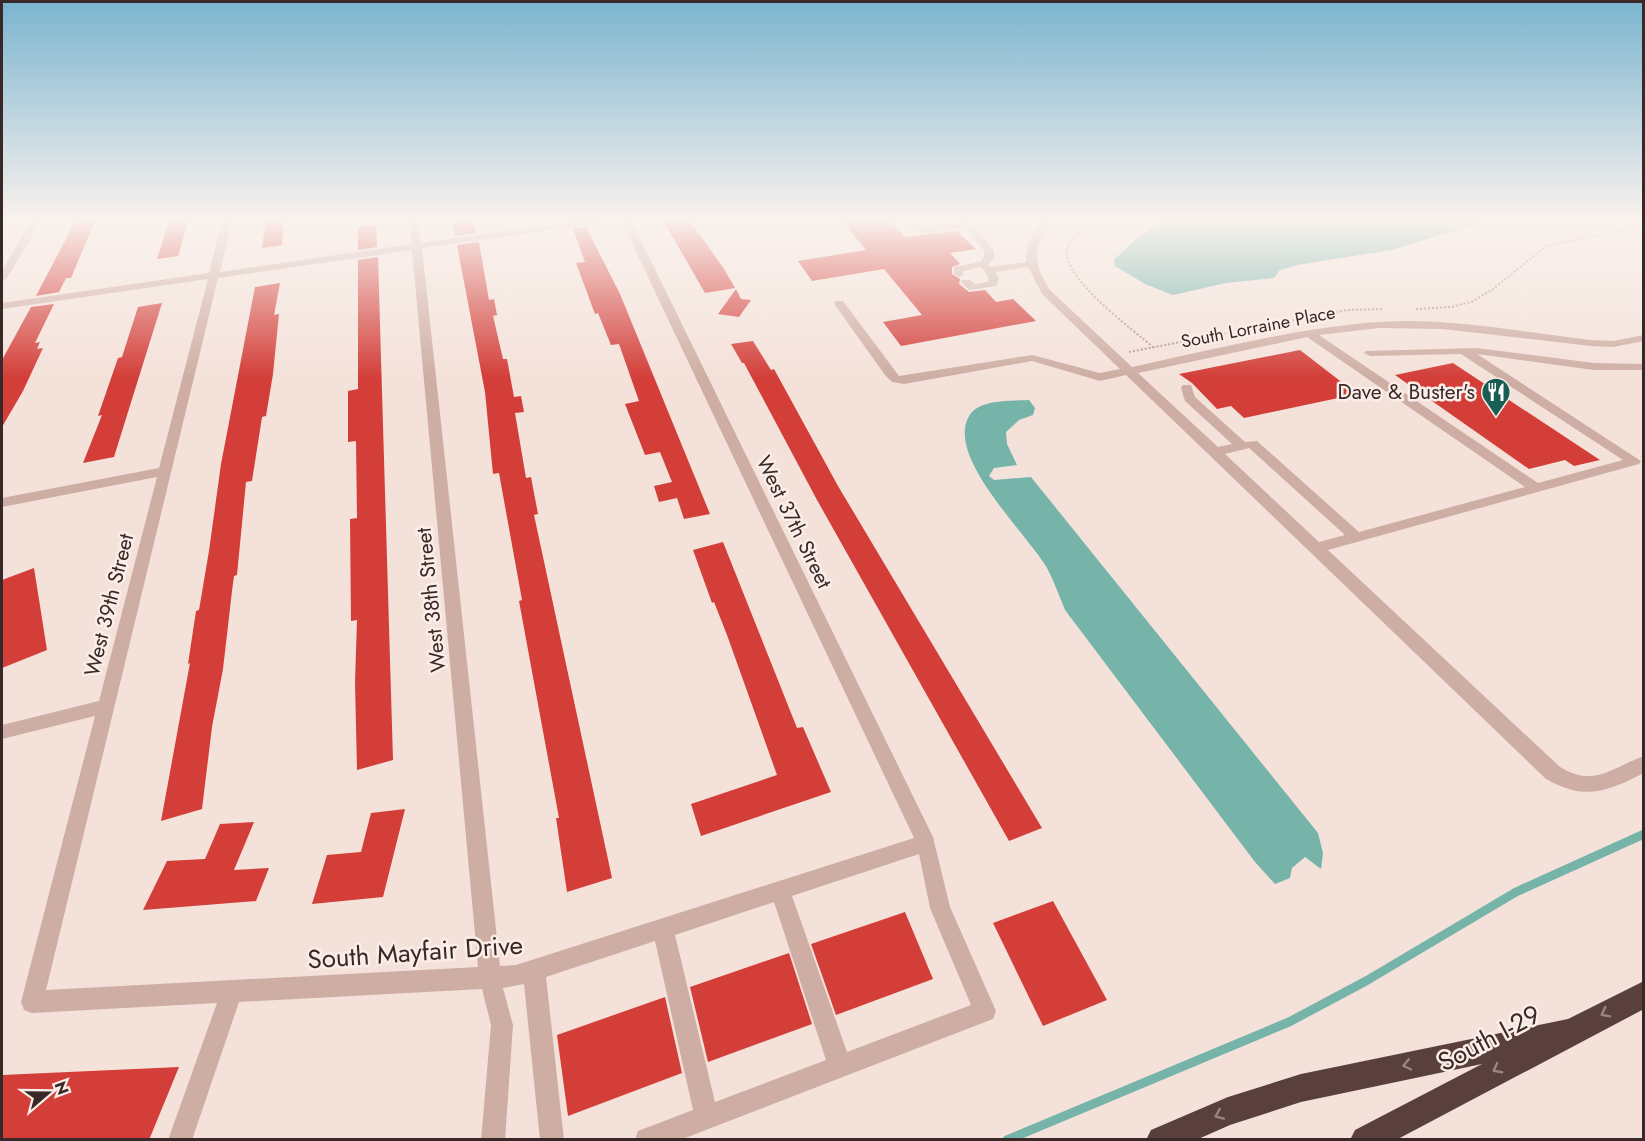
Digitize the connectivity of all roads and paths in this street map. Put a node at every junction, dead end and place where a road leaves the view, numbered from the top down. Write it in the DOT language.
graph roads {
  1 [pos="217,271"];
  2 [pos="243,271"];
  3 [pos="419,271"];
  4 [pos="651,271"];
  5 [pos="959,271"];
  6 [pos="988,271"];
  7 [pos="1034,271"];
  8 [pos="1073,271"];
  9 [pos="1513,271"];
  10 [pos="216,275"];
  11 [pos="839,303"];
  12 [pos="2,306"];
  13 [pos="1385,309"];
  14 [pos="1406,309"];
  15 [pos="1280,323"];
  16 [pos="1258,327"];
  17 [pos="1500,331"];
  18 [pos="1309,333"];
  19 [pos="1644,339"];
  20 [pos="1153,347"];
  21 [pos="1464,351"];
  22 [pos="1370,353"];
  23 [pos="1113,355"];
  24 [pos="1516,355"];
  25 [pos="1644,367"];
  26 [pos="1130,371"];
  27 [pos="1187,388"];
  28 [pos="1242,446"];
  29 [pos="1215,452"];
  30 [pos="1639,461"];
  31 [pos="164,471"];
  32 [pos="1536,488"];
  33 [pos="2,502"];
  34 [pos="1357,538"];
  35 [pos="1317,548"];
  36 [pos="104,707"];
  37 [pos="3,736"];
  38 [pos="1644,764"];
  39 [pos="926,843"];
  40 [pos="780,891"];
  41 [pos="663,929"];
  42 [pos="534,971"];
  43 [pos="490,978"];
  44 [pos="232,992"];
  45 [pos="1644,994"];
  46 [pos="32,1002"];
  47 [pos="1567,1032"];
  48 [pos="840,1066"];
  49 [pos="707,1117"];
  50 [pos="180,1140"];
  51 [pos="493,1140"];
  52 [pos="552,1140"];
  53 [pos="646,1140"];
  54 [pos="1161,1140"];
  55 [pos="1365,1140"];
  1 -- 10 [label="street, West 39th Street"];
  2 -- 10 [label="street"];
  3 -- 43 [label="street, West 38th Street"];
  4 -- 39 [label="street, West 37th Street"];
  5 -- 6 [label="street"];
  7 -- 23 [label="street"];
  8 -- 20 [label="path"];
  9 -- 14 [label="path"];
  10 -- 12 [label="street"];
  10 -- 31 [label="street, West 39th Street"];
  11 -- 26 [label="street, South Lorraine Place"];
  13 -- 15 [label="path"];
  16 -- 20 [label="path"];
  17 -- 18 [label="street, South Lorraine Place"];
  17 -- 19 [label="street, South Lorraine Place"];
  17 -- 24 [label="street"];
  18 -- 26 [label="street, South Lorraine Place"];
  18 -- 32 [label="street"];
  20 -- 23 [label="path"];
  21 -- 22 [label="street"];
  21 -- 24 [label="street"];
  21 -- 30 [label="street"];
  23 -- 26 [label="street"];
  24 -- 25 [label="street"];
  26 -- 29 [label="street"];
  27 -- 28 [label="street"];
  28 -- 29 [label="street"];
  28 -- 34 [label="street"];
  29 -- 35 [label="street"];
  30 -- 32 [label="street"];
  31 -- 33 [label="street"];
  31 -- 36 [label="street, West 39th Street"];
  32 -- 34 [label="street"];
  34 -- 35 [label="street"];
  35 -- 38 [label="street"];
  36 -- 37 [label="street"];
  36 -- 46 [label="street, West 39th Street"];
  39 -- 40 [label="street, South Mayfair Drive"];
  39 -- 48 [label="street, West 37th Street"];
  40 -- 41 [label="street, South Mayfair Drive"];
  40 -- 48 [label="street"];
  41 -- 42 [label="street, South Mayfair Drive"];
  41 -- 49 [label="street"];
  42 -- 43 [label="street, South Mayfair Drive"];
  42 -- 52 [label="street"];
  43 -- 44 [label="street, South Mayfair Drive"];
  43 -- 51 [label="street, West 38th Street"];
  44 -- 46 [label="street, South Mayfair Drive"];
  44 -- 50 [label="street"];
  45 -- 47 [label="highway, South I-29, one-way"];
  47 -- 54 [label="highway, one-way"];
  47 -- 55 [label="highway, South I-29, one-way"];
  48 -- 49 [label="street"];
  49 -- 53 [label="street"];
}
